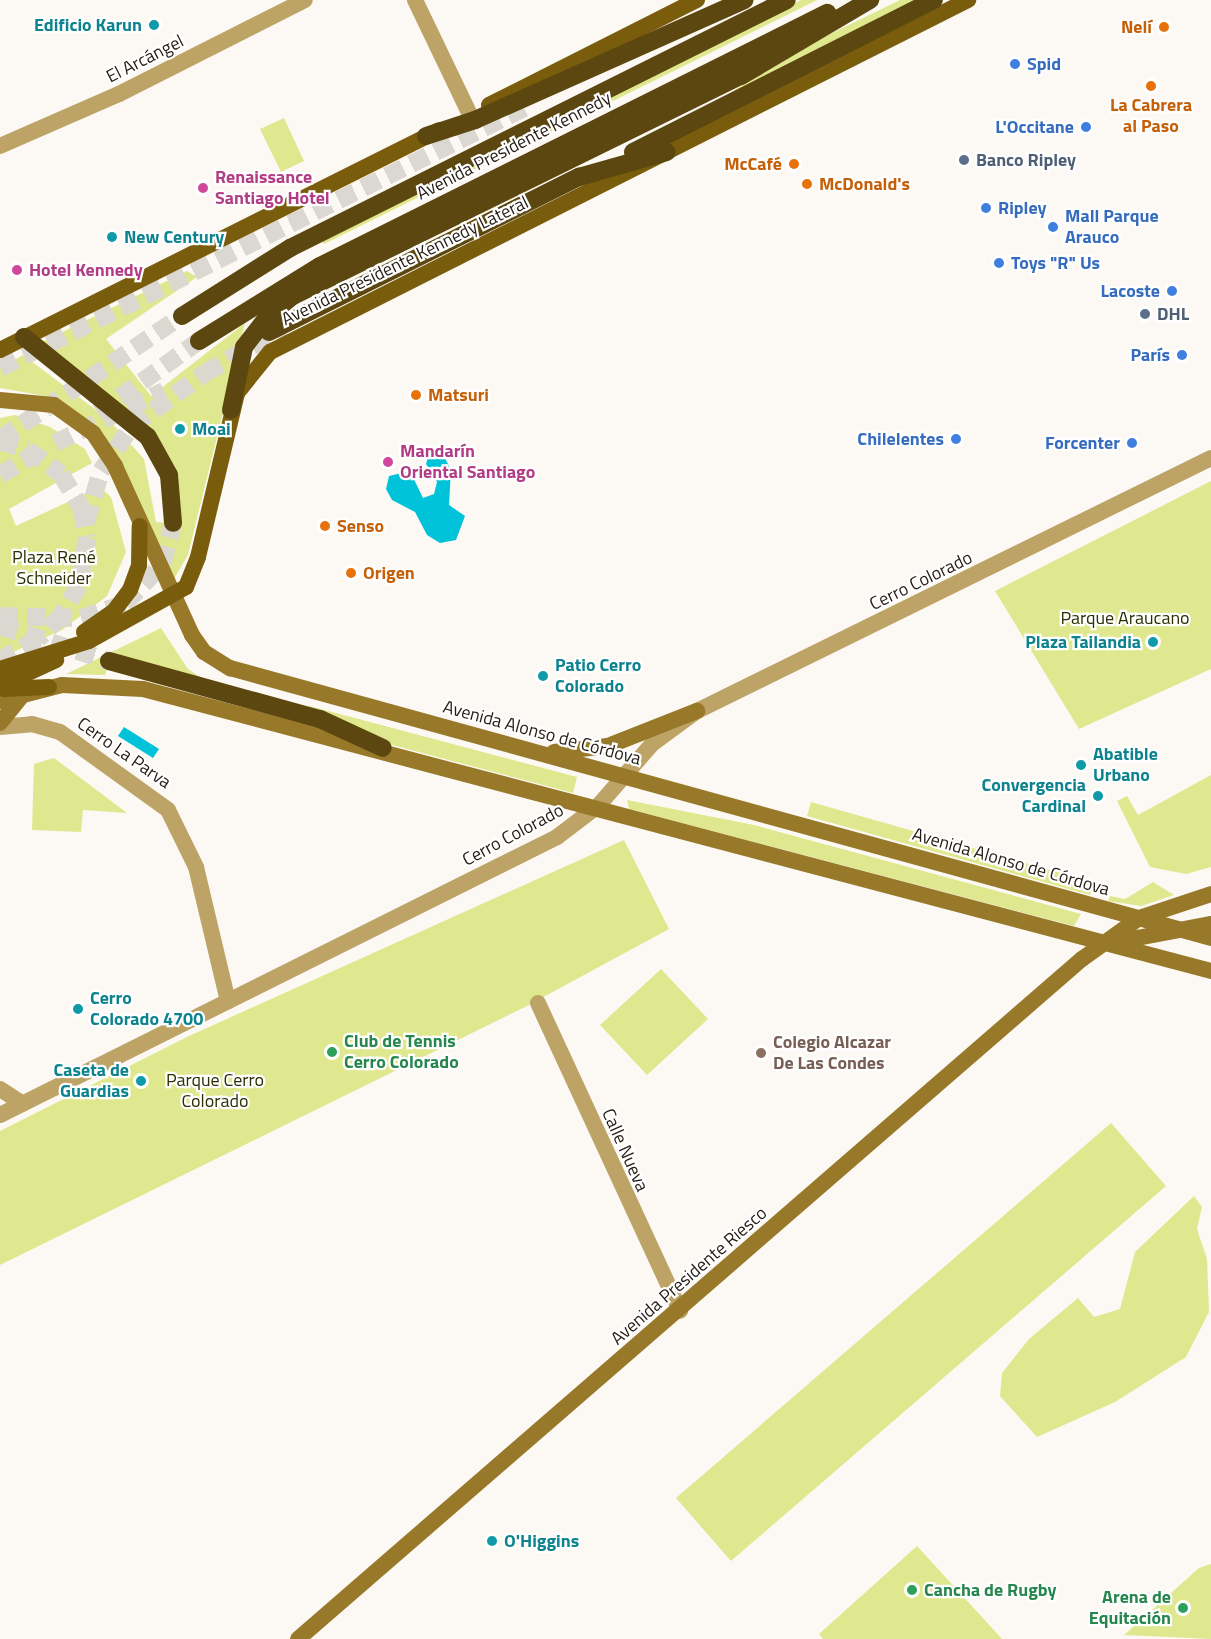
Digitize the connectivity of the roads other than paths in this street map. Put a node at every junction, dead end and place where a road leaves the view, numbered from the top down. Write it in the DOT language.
graph roads {
  1 [pos="305,0"];
  2 [pos="415,0"];
  3 [pos="697,0"];
  4 [pos="744,0"];
  5 [pos="787,0"];
  6 [pos="855,0"];
  7 [pos="870,0"];
  8 [pos="934,0"];
  9 [pos="968,0"];
  10 [pos="470,115"];
  11 [pos="426,136"];
  12 [pos="0,146"];
  13 [pos="631,153"];
  14 [pos="667,153"];
  15 [pos="182,316"];
  16 [pos="269,332"];
  17 [pos="24,337"];
  18 [pos="199,341"];
  19 [pos="0,350"];
  20 [pos="0,400"];
  21 [pos="231,410"];
  22 [pos="1211,458"];
  23 [pos="173,523"];
  24 [pos="140,526"];
  25 [pos="173,597"];
  26 [pos="89,641"];
  27 [pos="109,662"];
  28 [pos="0,668"];
  29 [pos="49,687"];
  30 [pos="0,688"];
  31 [pos="26,693"];
  32 [pos="0,701"];
  33 [pos="697,711"];
  34 [pos="0,725"];
  35 [pos="383,748"];
  36 [pos="542,753"];
  37 [pos="624,776"];
  38 [pos="598,806"];
  39 [pos="1211,894"];
  40 [pos="1139,918"];
  41 [pos="1211,924"];
  42 [pos="1184,930"];
  43 [pos="1211,938"];
  44 [pos="1106,942"];
  45 [pos="1211,971"];
  46 [pos="228,1000"];
  47 [pos="538,1003"];
  48 [pos="0,1089"];
  49 [pos="23,1104"];
  50 [pos="0,1115"];
  51 [pos="680,1311"];
  52 [pos="298,1639"];
  1 -- 12 [label="street, El Arcángel"];
  2 -- 10 [label="street"];
  3 -- 10 [label="main road"];
  4 -- 11 [label="highway"];
  5 -- 15 [label="highway, Avenida Presidente Kennedy"];
  6 -- 18 [label="highway, Avenida Presidente Kennedy"];
  7 -- 21 [label="highway"];
  8 -- 13 [label="highway"];
  9 -- 14 [label="main road, Avenida Presidente Kennedy Lateral"];
  10 -- 11 [label="main road"];
  11 -- 17 [label="main road"];
  14 -- 16 [label="highway"];
  14 -- 21 [label="main road, Avenida Presidente Kennedy Lateral"];
  17 -- 19 [label="main road"];
  17 -- 23 [label="highway"];
  20 -- 24 [label="main road, Avenida Alonso de Córdova"];
  21 -- 25 [label="main road, Avenida Presidente Kennedy Lateral"];
  22 -- 33 [label="street, Cerro Colorado"];
  24 -- 25 [label="main road, Avenida Alonso de Córdova"];
  24 -- 28 [label="main road"];
  25 -- 26 [label="main road, Avenida Presidente Kennedy Lateral"];
  25 -- 36 [label="main road, Avenida Alonso de Córdova"];
  26 -- 28 [label="main road, Avenida Presidente Kennedy Lateral"];
  26 -- 30 [label="main road"];
  27 -- 35 [label="highway"];
  29 -- 30 [label="main road"];
  29 -- 31 [label="main road"];
  29 -- 35 [label="main road"];
  31 -- 32 [label="main road"];
  31 -- 34 [label="main road"];
  33 -- 36 [label="main road"];
  33 -- 37 [label="street, Cerro Colorado"];
  34 -- 46 [label="street, Cerro La Parva"];
  35 -- 38 [label="main road"];
  36 -- 37 [label="main road, Avenida Alonso de Córdova"];
  37 -- 38 [label="street, Cerro Colorado"];
  37 -- 40 [label="main road, Avenida Alonso de Córdova"];
  38 -- 44 [label="main road"];
  38 -- 46 [label="street, Cerro Colorado"];
  39 -- 40 [label="main road, Avenida Presidente Riesco"];
  40 -- 42 [label="main road, Avenida Alonso de Córdova"];
  40 -- 44 [label="main road, Avenida Presidente Riesco"];
  41 -- 42 [label="main road"];
  42 -- 43 [label="main road, Avenida Alonso de Córdova"];
  42 -- 44 [label="main road"];
  44 -- 45 [label="main road"];
  44 -- 51 [label="main road, Avenida Presidente Riesco"];
  46 -- 49 [label="street, Cerro Colorado"];
  47 -- 51 [label="street, Calle Nueva"];
  48 -- 49 [label="street"];
  49 -- 50 [label="street, Cerro Colorado"];
  51 -- 52 [label="main road, Avenida Presidente Riesco"];
}
